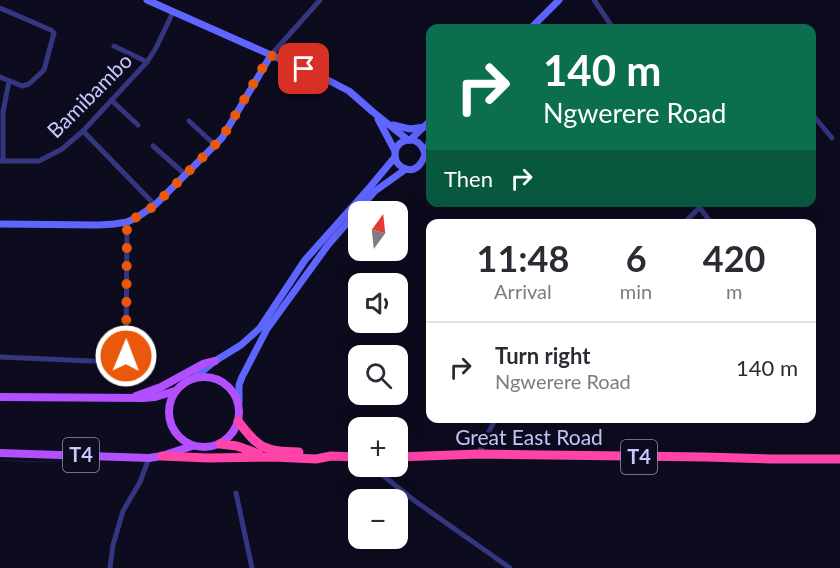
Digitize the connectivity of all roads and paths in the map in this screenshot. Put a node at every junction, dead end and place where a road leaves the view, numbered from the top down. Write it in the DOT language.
graph roads {
  1 [pos="147,0"];
  2 [pos="320,0"];
  3 [pos="560,0"];
  4 [pos="594,0"];
  5 [pos="0,8"];
  6 [pos="173,12"];
  7 [pos="535,24"];
  8 [pos="610,24"];
  9 [pos="114,46"];
  10 [pos="270,55"];
  11 [pos="147,62"];
  12 [pos="0,77"];
  13 [pos="9,81"];
  14 [pos="111,100"];
  15 [pos="373,112"];
  16 [pos="816,119"];
  17 [pos="383,120"];
  18 [pos="189,121"];
  19 [pos="138,125"];
  20 [pos="424,126"];
  21 [pos="83,131"];
  22 [pos="832,138"];
  23 [pos="409,140"];
  24 [pos="215,145"];
  25 [pos="153,146"];
  26 [pos="426,152"];
  27 [pos="395,154"];
  28 [pos="425,155"];
  29 [pos="2,161"];
  30 [pos="406,169"];
  31 [pos="186,175"];
  32 [pos="155,205"];
  33 [pos="700,208"];
  34 [pos="688,219"];
  35 [pos="708,219"];
  36 [pos="127,222"];
  37 [pos="0,224"];
  38 [pos="0,357"];
  39 [pos="215,361"];
  40 [pos="194,378"];
  41 [pos="175,391"];
  42 [pos="0,397"];
  43 [pos="130,398"];
  44 [pos="239,402"];
  45 [pos="238,421"];
  46 [pos="493,423"];
  47 [pos="220,444"];
  48 [pos="192,446"];
  49 [pos="0,453"];
  50 [pos="479,454"];
  51 [pos="162,456"];
  52 [pos="331,456"];
  53 [pos="273,457"];
  54 [pos="348,457"];
  55 [pos="408,457"];
  56 [pos="149,458"];
  57 [pos="840,459"];
  58 [pos="392,477"];
  59 [pos="236,493"];
  60 [pos="110,568"];
  61 [pos="252,568"];
  62 [pos="510,568"];
  1 -- 6 [label="main road"];
  2 -- 10 [label="street"];
  3 -- 7 [label="main road"];
  4 -- 8 [label="street"];
  5 -- 13 [label="street"];
  6 -- 10 [label="main road"];
  6 -- 11 [label="street, Bamibambo"];
  9 -- 11 [label="street"];
  10 -- 15 [label="main road"];
  10 -- 24 [label="main road"];
  11 -- 14 [label="street, Bamibambo"];
  12 -- 13 [label="street"];
  13 -- 29 [label="street"];
  14 -- 19 [label="street"];
  14 -- 21 [label="street, Bamibambo"];
  15 -- 17 [label="main road"];
  15 -- 27 [label="main road"];
  16 -- 22 [label="street"];
  17 -- 20 [label="main road"];
  17 -- 23 [label="main road"];
  18 -- 24 [label="street"];
  20 -- 23 [label="main road"];
  21 -- 29 [label="street, Bamibambo"];
  21 -- 32 [label="street"];
  23 -- 27 [label="main road"];
  23 -- 28 [label="main road"];
  24 -- 31 [label="main road"];
  25 -- 31 [label="street"];
  26 -- 28 [label="main road"];
  27 -- 30 [label="main road"];
  27 -- 39 [label="main road"];
  28 -- 30 [label="main road"];
  30 -- 44 [label="main road"];
  31 -- 32 [label="main road"];
  32 -- 36 [label="main road"];
  33 -- 34 [label="street"];
  33 -- 35 [label="street"];
  36 -- 37 [label="main road"];
  36 -- 38 [label="street"];
  39 -- 40 [label="main road"];
  39 -- 43 [label="main road"];
  40 -- 41 [label="main road"];
  40 -- 44 [label="main road"];
  41 -- 43 [label="main road"];
  41 -- 48 [label="main road"];
  42 -- 43 [label="main road"];
  44 -- 45 [label="main road"];
  45 -- 47 [label="main road"];
  45 -- 52 [label="highway"];
  46 -- 50 [label="street"];
  47 -- 48 [label="main road"];
  47 -- 53 [label="highway"];
  48 -- 51 [label="main road, T4"];
  49 -- 56 [label="main road, T4"];
  50 -- 55 [label="highway, Great East Road / T4"];
  50 -- 57 [label="highway, Great East Road / T4"];
  51 -- 53 [label="highway"];
  51 -- 56 [label="main road, T4"];
  52 -- 53 [label="highway"];
  52 -- 54 [label="highway"];
  56 -- 60 [label="street"];
  58 -- 62 [label="street"];
  59 -- 61 [label="street"];
}
